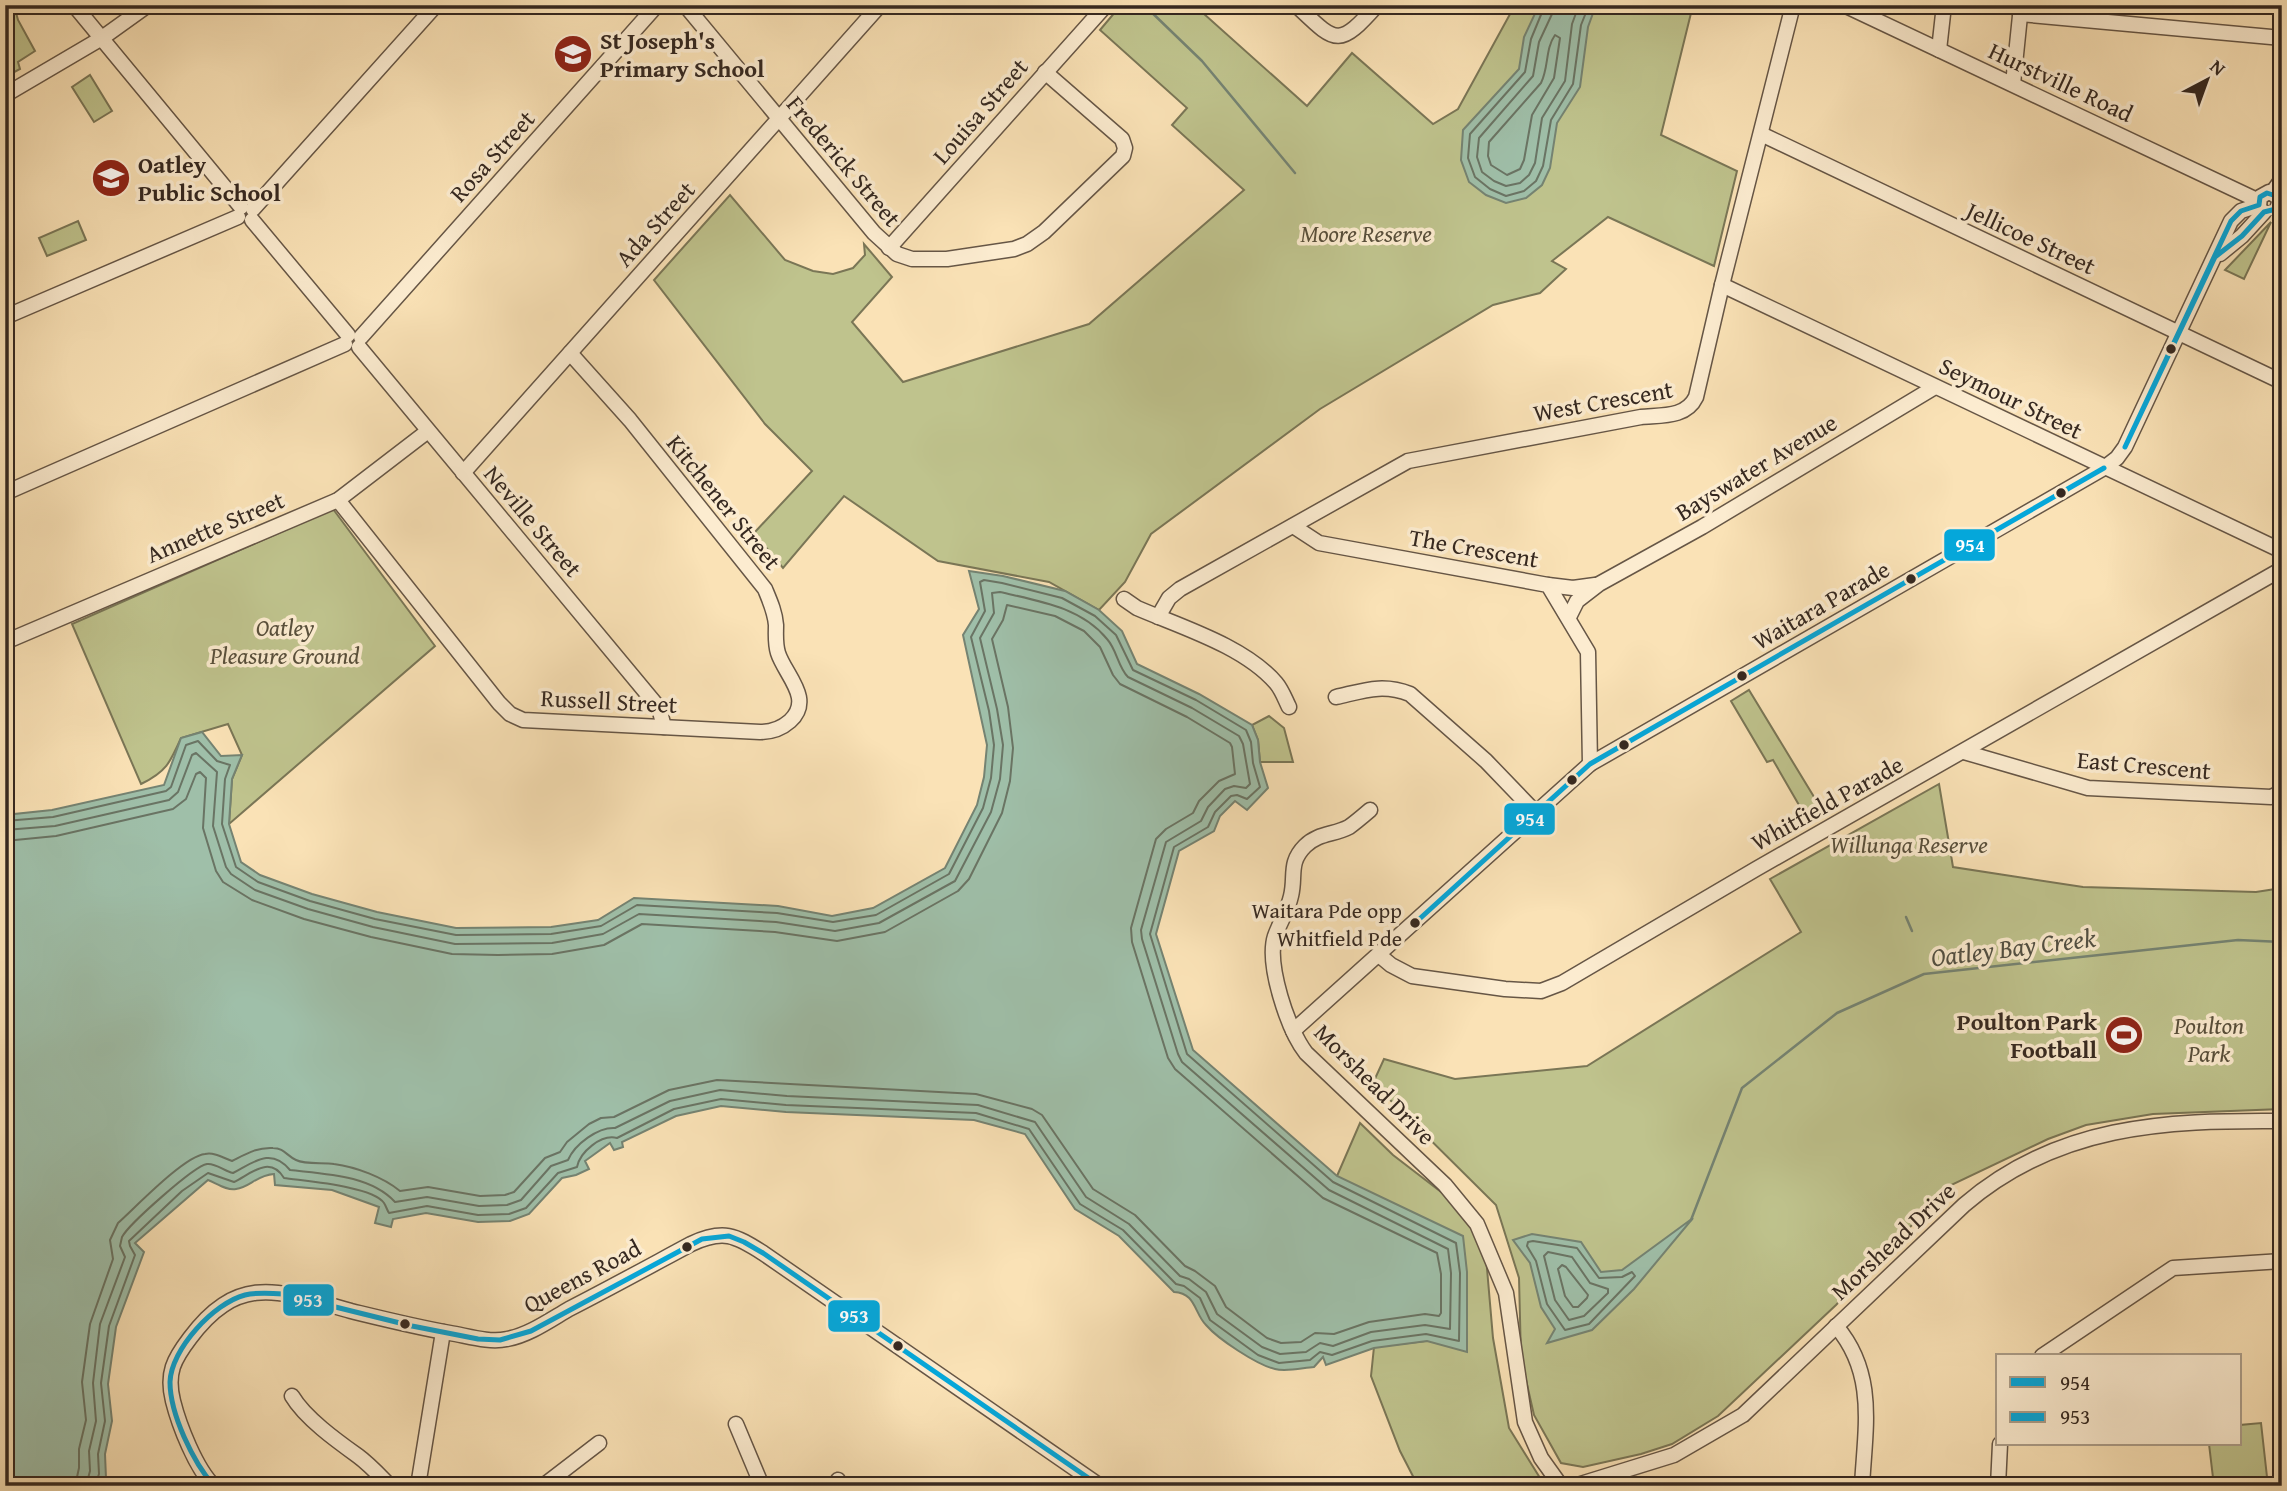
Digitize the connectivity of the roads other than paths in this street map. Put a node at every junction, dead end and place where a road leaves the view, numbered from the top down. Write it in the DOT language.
graph roads {
  1 [pos="74,5"];
  2 [pos="148,5"];
  3 [pos="436,5"];
  4 [pos="657,5"];
  5 [pos="685,5"];
  6 [pos="880,5"];
  7 [pos="1106,5"];
  8 [pos="1296,5"];
  9 [pos="1377,5"];
  10 [pos="1793,5"];
  11 [pos="1844,5"];
  12 [pos="1944,5"];
  13 [pos="2020,9"];
  14 [pos="102,38"];
  15 [pos="2282,38"];
  16 [pos="1939,50"];
  17 [pos="1045,72"];
  18 [pos="2013,85"];
  19 [pos="5,95"];
  20 [pos="779,119"];
  21 [pos="1761,134"];
  22 [pos="2282,179"];
  23 [pos="2236,191"];
  24 [pos="2268,208"];
  25 [pos="246,213"];
  26 [pos="2231,221"];
  27 [pos="889,248"];
  28 [pos="2215,257"];
  29 [pos="1722,285"];
  30 [pos="5,317"];
  31 [pos="2180,334"];
  32 [pos="353,341"];
  33 [pos="570,353"];
  34 [pos="2282,382"];
  35 [pos="1935,387"];
  36 [pos="428,431"];
  37 [pos="2104,468"];
  38 [pos="463,473"];
  39 [pos="5,493"];
  40 [pos="338,500"];
  41 [pos="1293,526"];
  42 [pos="2282,551"];
  43 [pos="2282,569"];
  44 [pos="1599,584"];
  45 [pos="1548,585"];
  46 [pos="1124,598"];
  47 [pos="1158,617"];
  48 [pos="1569,617"];
  49 [pos="5,642"];
  50 [pos="1335,697"];
  51 [pos="800,702"];
  52 [pos="1290,707"];
  53 [pos="664,727"];
  54 [pos="1964,752"];
  55 [pos="1590,764"];
  56 [pos="2282,792"];
  57 [pos="1370,810"];
  58 [pos="1536,813"];
  59 [pos="1379,955"];
  60 [pos="1293,1031"];
  61 [pos="2282,1121"];
  62 [pos="2282,1261"];
  63 [pos="1836,1326"];
  64 [pos="443,1332"];
  65 [pos="2045,1354"];
  66 [pos="292,1396"];
  67 [pos="736,1424"];
  68 [pos="599,1443"];
  69 [pos="2000,1446"];
  70 [pos="214,1486"];
  71 [pos="390,1486"];
  72 [pos="418,1486"];
  73 [pos="543,1486"];
  74 [pos="762,1486"];
  75 [pos="1100,1486"];
  76 [pos="1561,1486"];
  77 [pos="1574,1486"];
  78 [pos="1862,1486"];
  79 [pos="1998,1486"];
  1 -- 14 [label="street, Neville Street"];
  2 -- 14 [label="street"];
  3 -- 25 [label="street"];
  4 -- 32 [label="street, Rosa Street"];
  5 -- 20 [label="street, Frederick Street"];
  6 -- 20 [label="street, Ada Street"];
  7 -- 17 [label="street, Louisa Street"];
  8 -- 9 [label="street"];
  10 -- 21 [label="street, West Crescent"];
  11 -- 16 [label="street, Hurstville Road"];
  12 -- 16 [label="street"];
  13 -- 15 [label="street"];
  13 -- 18 [label="street"];
  14 -- 19 [label="street"];
  14 -- 25 [label="street, Neville Street"];
  16 -- 18 [label="street, Hurstville Road"];
  17 -- 27 [label="street, Louisa Street"];
  17 -- 27 [label="street"];
  18 -- 23 [label="street, Hurstville Road"];
  20 -- 27 [label="street, Frederick Street"];
  20 -- 33 [label="street, Ada Street"];
  21 -- 29 [label="street, West Crescent"];
  21 -- 31 [label="street, Jellicoe Street"];
  22 -- 24 [label="street"];
  23 -- 24 [label="street, Hurstville Road"];
  23 -- 26 [label="street, Waitara Parade"];
  24 -- 26 [label="street"];
  24 -- 28 [label="street, Waitara Parade"];
  25 -- 30 [label="street"];
  25 -- 32 [label="street, Neville Street"];
  26 -- 28 [label="street, Waitara Parade"];
  28 -- 31 [label="street, Waitara Parade"];
  29 -- 35 [label="street, Seymour Street"];
  29 -- 41 [label="street, West Crescent"];
  31 -- 34 [label="street, Jellicoe Street"];
  31 -- 37 [label="street, Waitara Parade"];
  32 -- 36 [label="street, Neville Street"];
  32 -- 39 [label="street, Rosa Street"];
  33 -- 38 [label="street, Ada Street"];
  33 -- 51 [label="street, Kitchener Street"];
  35 -- 37 [label="street, Seymour Street"];
  35 -- 44 [label="street, Bayswater Avenue"];
  36 -- 38 [label="street, Neville Street"];
  36 -- 40 [label="street, Annette Street"];
  37 -- 42 [label="street, Seymour Street"];
  37 -- 55 [label="street, Waitara Parade"];
  38 -- 53 [label="street, Neville Street"];
  40 -- 49 [label="street, Annette Street"];
  40 -- 53 [label="street, Russell Street"];
  41 -- 45 [label="street, The Crescent"];
  41 -- 47 [label="street, West Crescent"];
  43 -- 54 [label="street, Whitfield Parade"];
  44 -- 45 [label="street, Bayswater Avenue"];
  44 -- 48 [label="street, Bayswater Avenue"];
  45 -- 48 [label="street, The Crescent"];
  46 -- 47 [label="street"];
  47 -- 52 [label="street"];
  48 -- 55 [label="street, The Crescent"];
  50 -- 58 [label="street"];
  51 -- 53 [label="street, Russell Street"];
  54 -- 56 [label="street, East Crescent"];
  54 -- 59 [label="street, Whitfield Parade"];
  55 -- 58 [label="street, Waitara Parade"];
  57 -- 60 [label="street, Morshead Drive"];
  58 -- 59 [label="street, Waitara Parade"];
  59 -- 60 [label="street, Waitara Parade"];
  60 -- 76 [label="street, Morshead Drive"];
  61 -- 63 [label="street, Morshead Drive"];
  62 -- 65 [label="street"];
  63 -- 77 [label="street, Morshead Drive"];
  63 -- 78 [label="street"];
  64 -- 70 [label="street, Queens Road"];
  64 -- 72 [label="street"];
  64 -- 75 [label="street, Queens Road"];
  66 -- 71 [label="street"];
  67 -- 74 [label="street"];
  68 -- 73 [label="street"];
  69 -- 79 [label="street"];
}
